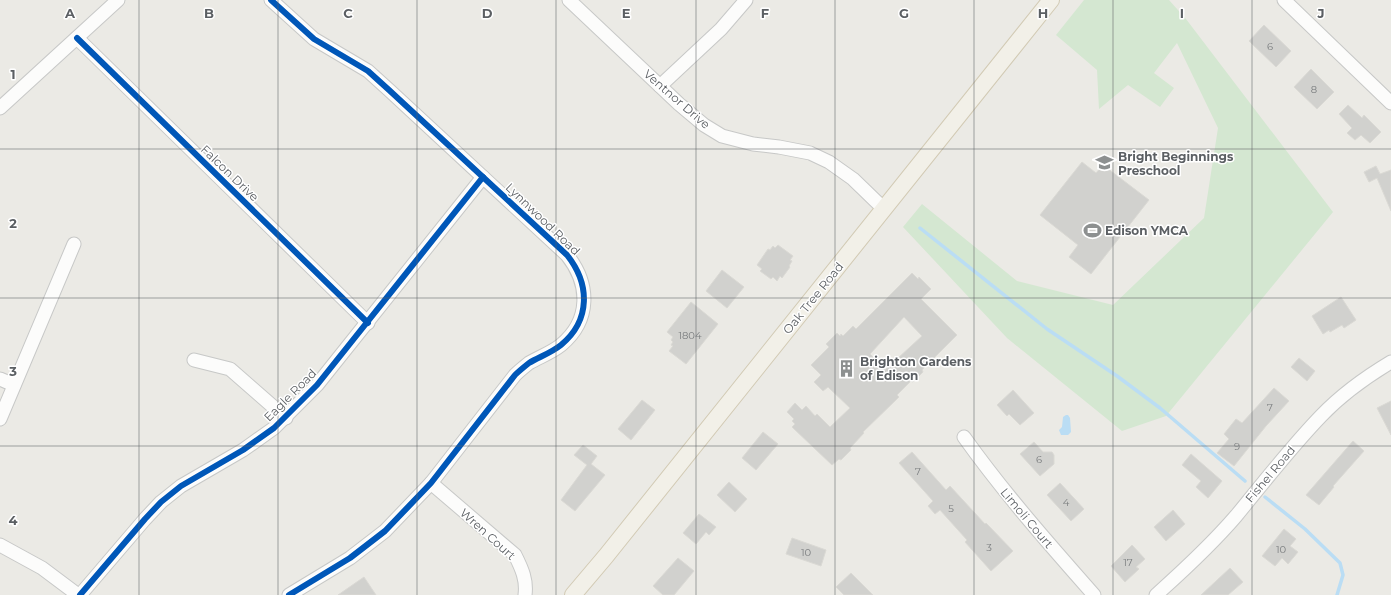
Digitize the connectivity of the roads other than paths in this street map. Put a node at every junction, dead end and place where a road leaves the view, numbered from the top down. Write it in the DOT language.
graph roads {
  1 [pos="118,0"];
  2 [pos="271,0"];
  3 [pos="569,0"];
  4 [pos="746,0"];
  5 [pos="1051,0"];
  6 [pos="1284,0"];
  7 [pos="77,38"];
  8 [pos="660,86"];
  9 [pos="1391,103"];
  10 [pos="0,108"];
  11 [pos="483,177"];
  12 [pos="884,209"];
  13 [pos="74,244"];
  14 [pos="368,322"];
  15 [pos="194,360"];
  16 [pos="1391,362"];
  17 [pos="0,379"];
  18 [pos="14,385"];
  19 [pos="286,418"];
  20 [pos="0,419"];
  21 [pos="964,437"];
  22 [pos="431,483"];
  23 [pos="0,546"];
  24 [pos="79,595"];
  25 [pos="289,595"];
  26 [pos="525,595"];
  27 [pos="573,595"];
  28 [pos="1094,595"];
  29 [pos="1156,595"];
  1 -- 7 [label="street"];
  2 -- 11 [label="street, Lynnwood Road"];
  3 -- 8 [label="street, Ventnor Drive"];
  4 -- 8 [label="street"];
  5 -- 12 [label="main road, Oak Tree Road"];
  6 -- 9 [label="street"];
  7 -- 10 [label="street"];
  7 -- 14 [label="street, Falcon Drive"];
  8 -- 12 [label="street, Ventnor Drive"];
  11 -- 14 [label="street, Eagle Road"];
  11 -- 22 [label="street, Lynnwood Road"];
  12 -- 27 [label="main road, Oak Tree Road"];
  13 -- 18 [label="street"];
  14 -- 19 [label="street, Eagle Road"];
  15 -- 19 [label="street"];
  16 -- 29 [label="street, Fishel Road"];
  17 -- 18 [label="street"];
  18 -- 20 [label="street"];
  19 -- 24 [label="street, Eagle Road"];
  21 -- 28 [label="street, Limoli Court"];
  22 -- 25 [label="street, Lynnwood Road"];
  22 -- 26 [label="street, Wren Court"];
  23 -- 24 [label="street"];
}
